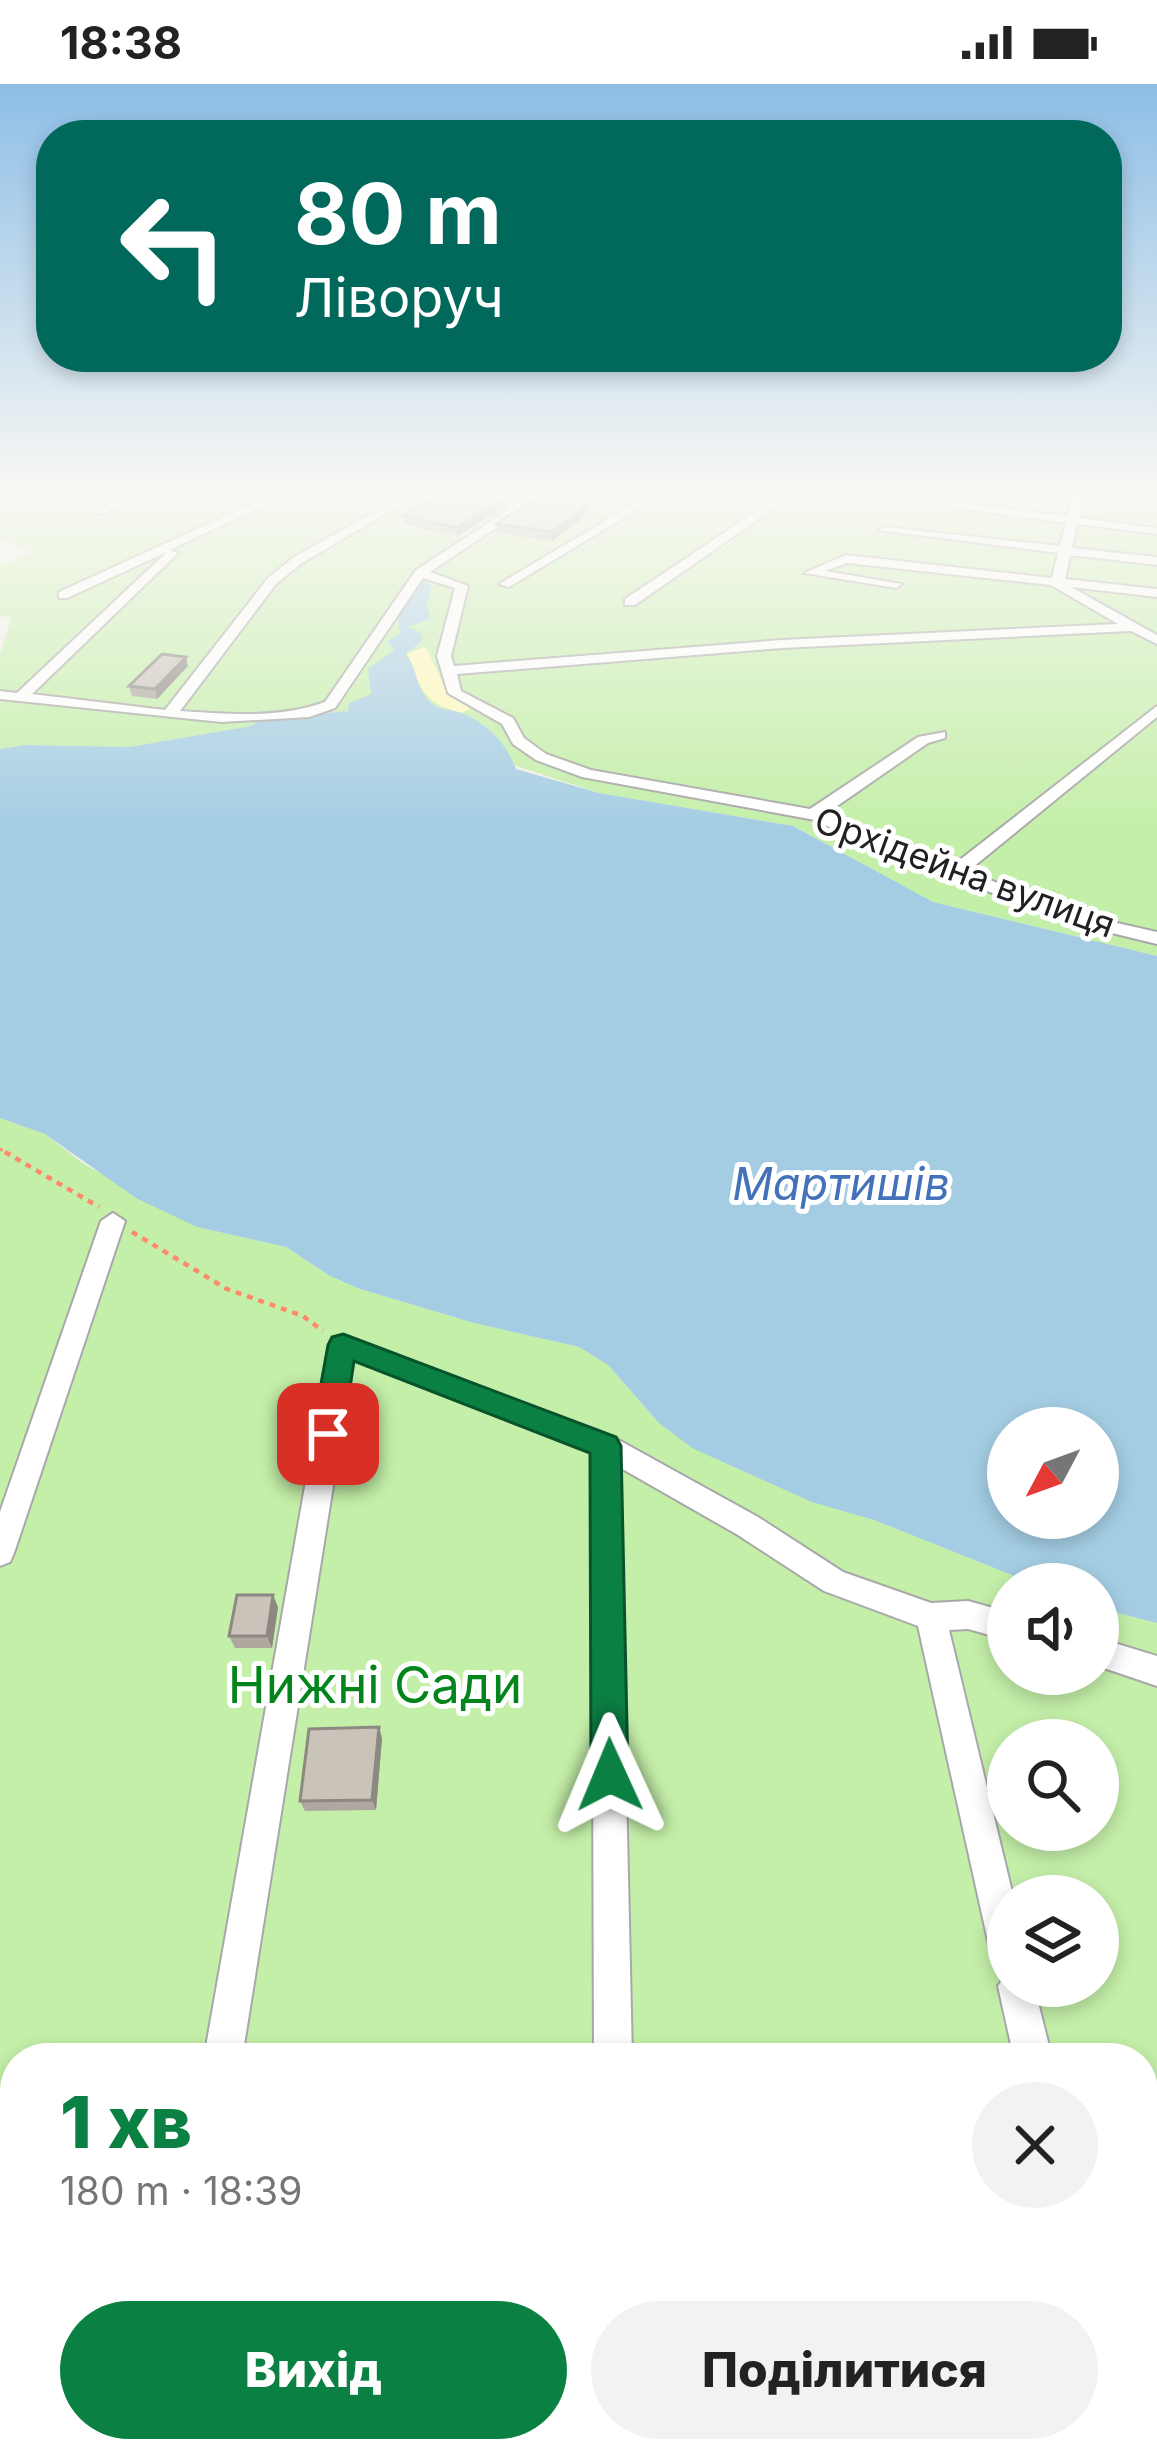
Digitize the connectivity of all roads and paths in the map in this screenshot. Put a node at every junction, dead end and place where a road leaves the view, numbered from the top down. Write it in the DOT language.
graph roads {
  1 [pos="115,607"];
  2 [pos="252,607"];
  3 [pos="397,607"];
  4 [pos="457,607"];
  5 [pos="1097,607"];
  6 [pos="1134,627"];
  7 [pos="1157,640"];
  8 [pos="448,671"];
  9 [pos="0,694"];
  10 [pos="22,697"];
  11 [pos="1157,710"];
  12 [pos="171,712"];
  13 [pos="940,735"];
  14 [pos="813,815"];
  15 [pos="956,872"];
  16 [pos="1153,931"];
  17 [pos="0,1148"];
  18 [pos="113,1221"];
  19 [pos="343,1345"];
  20 [pos="605,1446"];
  21 [pos="0,1553"];
  22 [pos="931,1617"];
  23 [pos="987,1620"];
  24 [pos="1119,1658"];
  25 [pos="1157,1670"];
  26 [pos="991,1875"];
  27 [pos="1021,2007"];
  28 [pos="226,2043"];
  29 [pos="613,2043"];
  30 [pos="1029,2043"];
  1 -- 10 [label="street"];
  2 -- 12 [label="street"];
  3 -- 12 [label="street"];
  4 -- 8 [label="street"];
  5 -- 6 [label="street"];
  6 -- 7 [label="street"];
  6 -- 8 [label="street"];
  8 -- 14 [label="street, Орхідейна вулиця"];
  9 -- 10 [label="street"];
  10 -- 12 [label="street"];
  11 -- 15 [label="street"];
  13 -- 14 [label="street"];
  14 -- 15 [label="street, Орхідейна вулиця"];
  15 -- 16 [label="street, Орхідейна вулиця"];
  17 -- 18 [label="path"];
  18 -- 19 [label="path"];
  18 -- 21 [label="street"];
  19 -- 20 [label="street"];
  19 -- 28 [label="street"];
  20 -- 22 [label="street"];
  20 -- 29 [label="street"];
  22 -- 23 [label="street"];
  22 -- 26 [label="street"];
  24 -- 25 [label="street"];
  27 -- 30 [label="street"];
}
